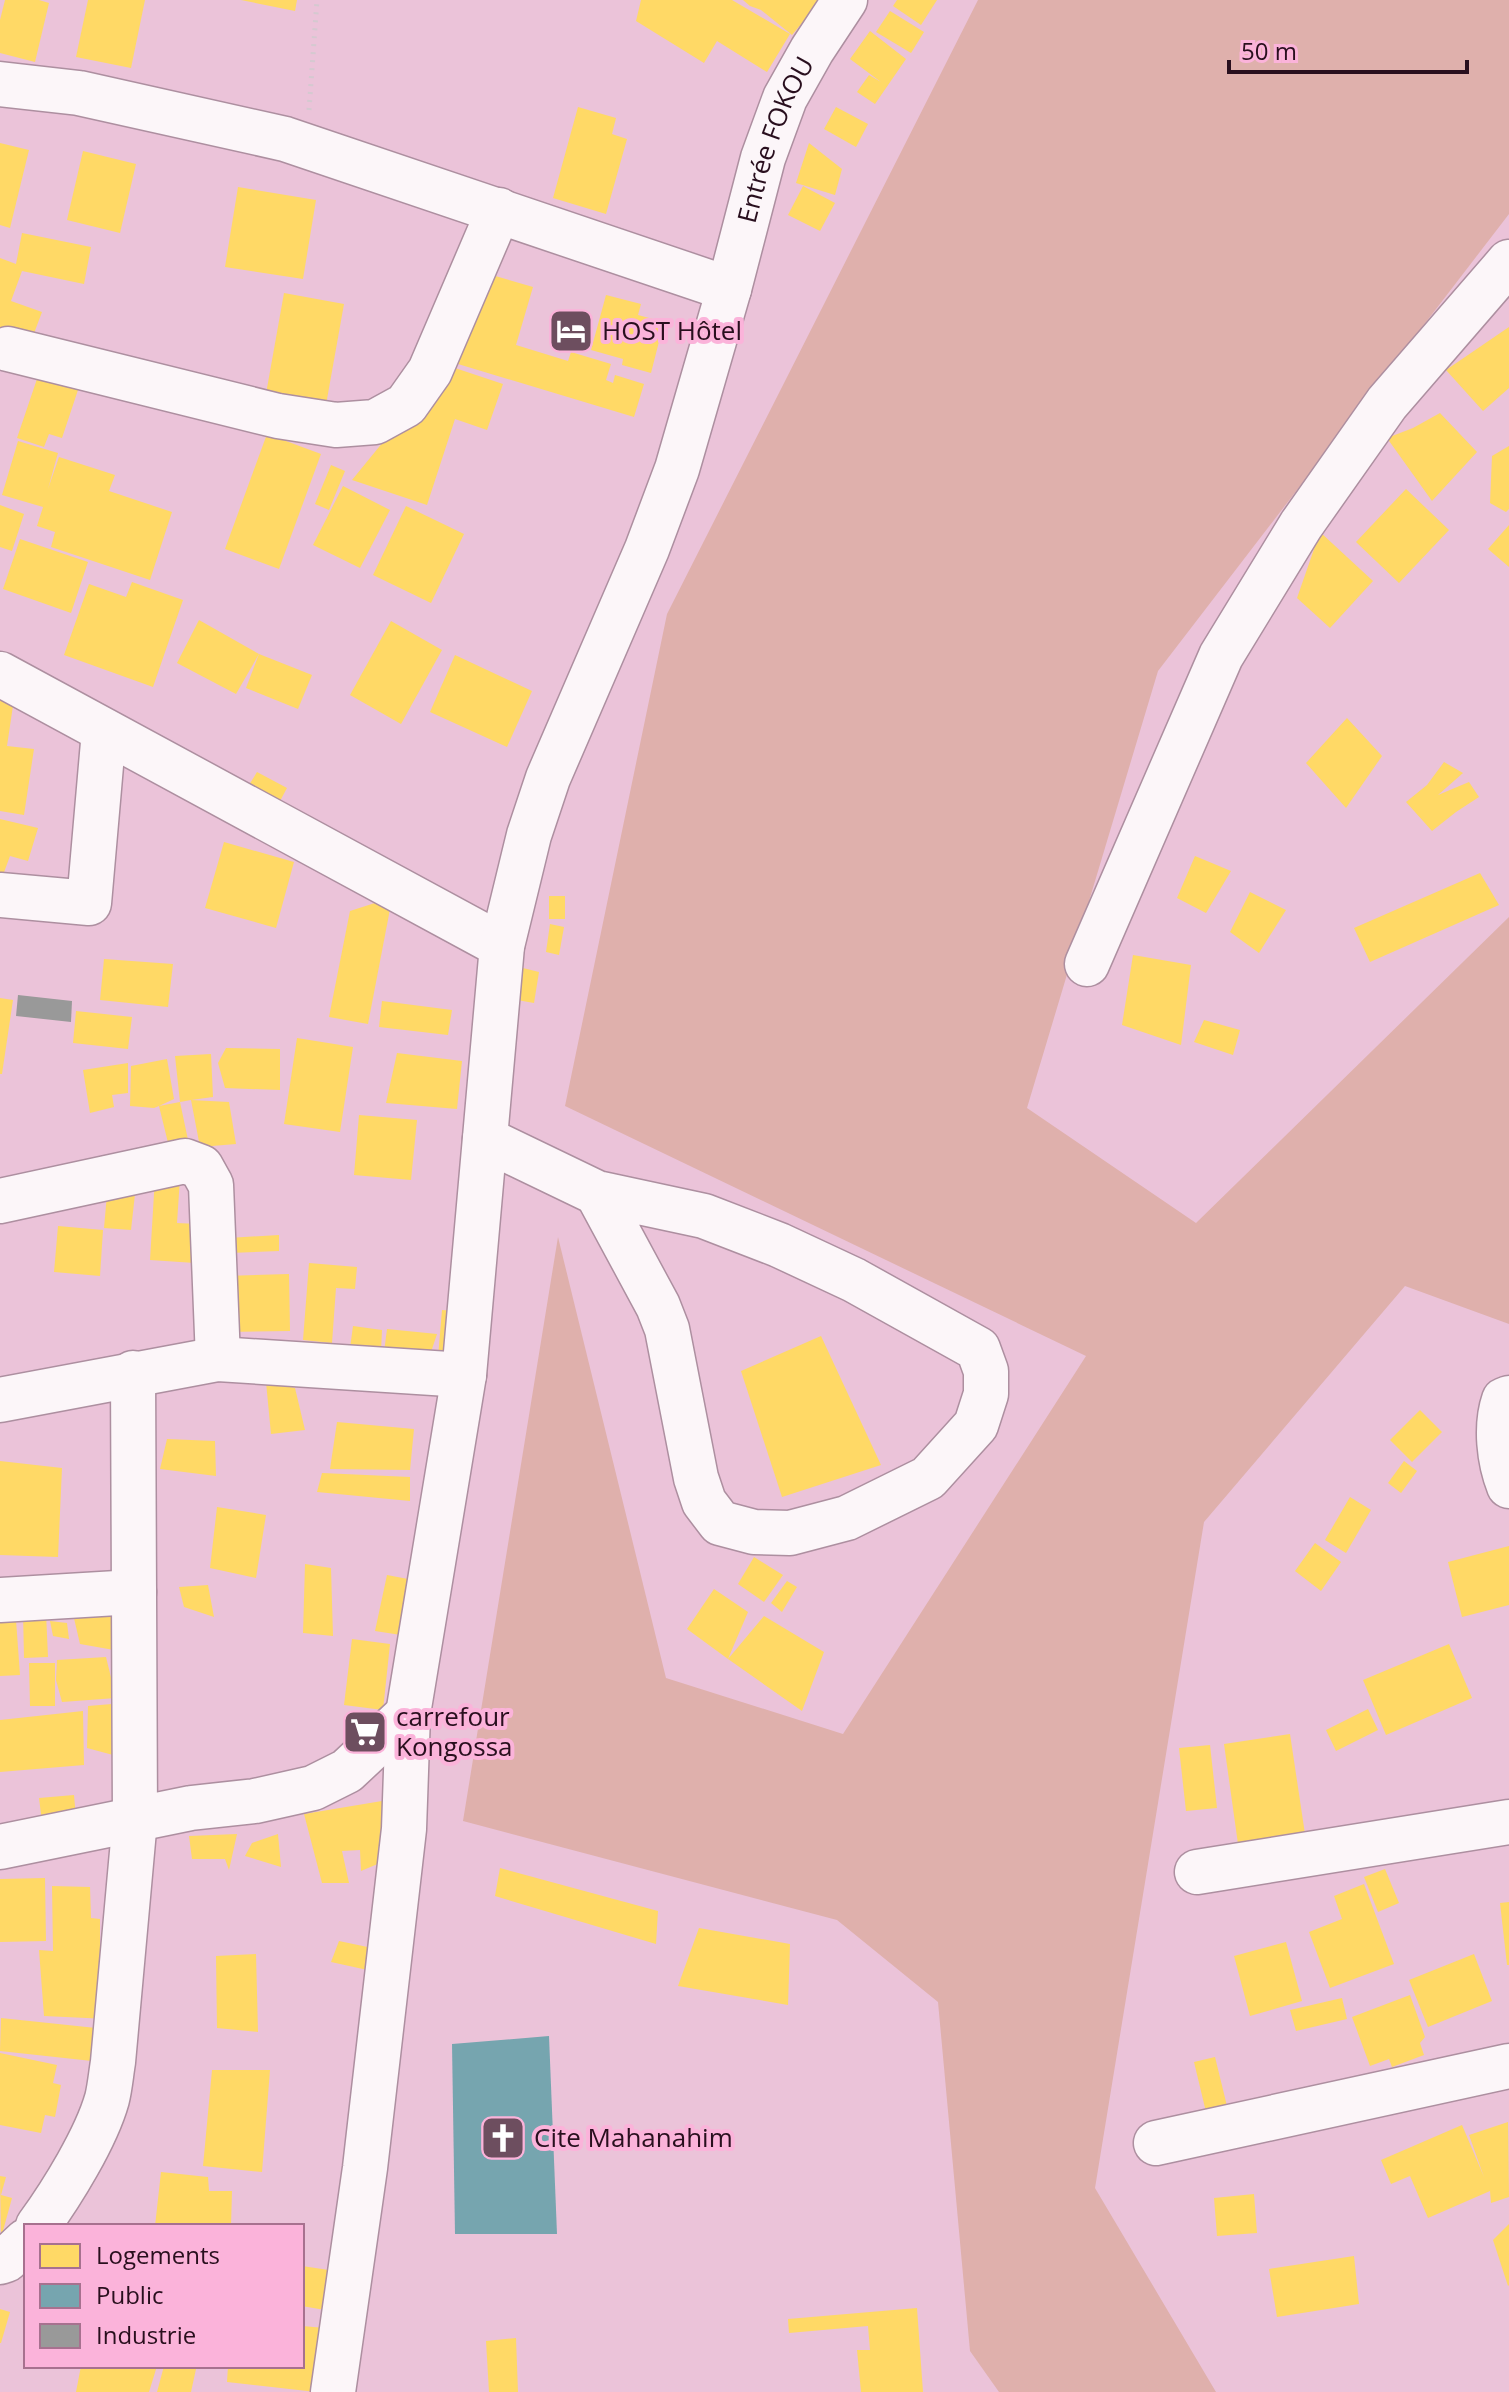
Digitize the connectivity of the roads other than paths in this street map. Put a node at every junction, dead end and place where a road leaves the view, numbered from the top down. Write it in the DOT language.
graph roads {
  1 [pos="845,0"];
  2 [pos="0,84"];
  3 [pos="499,210"];
  4 [pos="1509,262"];
  5 [pos="729,289"];
  6 [pos="8,349"];
  7 [pos="0,674"];
  8 [pos="104,731"];
  9 [pos="0,895"];
  10 [pos="502,946"];
  11 [pos="1087,964"];
  12 [pos="485,1139"];
  13 [pos="597,1193"];
  14 [pos="0,1201"];
  15 [pos="218,1359"];
  16 [pos="133,1373"];
  17 [pos="464,1375"];
  18 [pos="1509,1398"];
  19 [pos="0,1400"];
  20 [pos="1509,1486"];
  21 [pos="134,1592"];
  22 [pos="0,1600"];
  23 [pos="408,1714"];
  24 [pos="135,1819"];
  25 [pos="1509,1822"];
  26 [pos="0,1847"];
  27 [pos="1197,1872"];
  28 [pos="1509,2066"];
  29 [pos="1156,2143"];
  30 [pos="39,2224"];
  31 [pos="24,2243"];
  32 [pos="0,2262"];
  33 [pos="333,2392"];
  1 -- 5 [label="street, Entrée FOKOU"];
  2 -- 3 [label="street"];
  3 -- 5 [label="street"];
  3 -- 6 [label="street"];
  4 -- 11 [label="street"];
  5 -- 10 [label="street, Entrée FOKOU"];
  7 -- 8 [label="street"];
  8 -- 9 [label="street"];
  8 -- 10 [label="street"];
  10 -- 12 [label="street, Entrée FOKOU"];
  12 -- 13 [label="street"];
  12 -- 17 [label="street, Entrée FOKOU"];
  13 -- 13 [label="street"];
  14 -- 15 [label="street"];
  15 -- 16 [label="street"];
  15 -- 17 [label="street"];
  16 -- 19 [label="street"];
  16 -- 21 [label="street"];
  17 -- 23 [label="street, Entrée FOKOU"];
  18 -- 20 [label="street"];
  21 -- 22 [label="street"];
  21 -- 24 [label="street"];
  23 -- 24 [label="street"];
  23 -- 33 [label="street, Entrée FOKOU"];
  24 -- 26 [label="street"];
  24 -- 30 [label="street"];
  25 -- 27 [label="street"];
  28 -- 29 [label="street"];
  31 -- 32 [label="street"];
}
